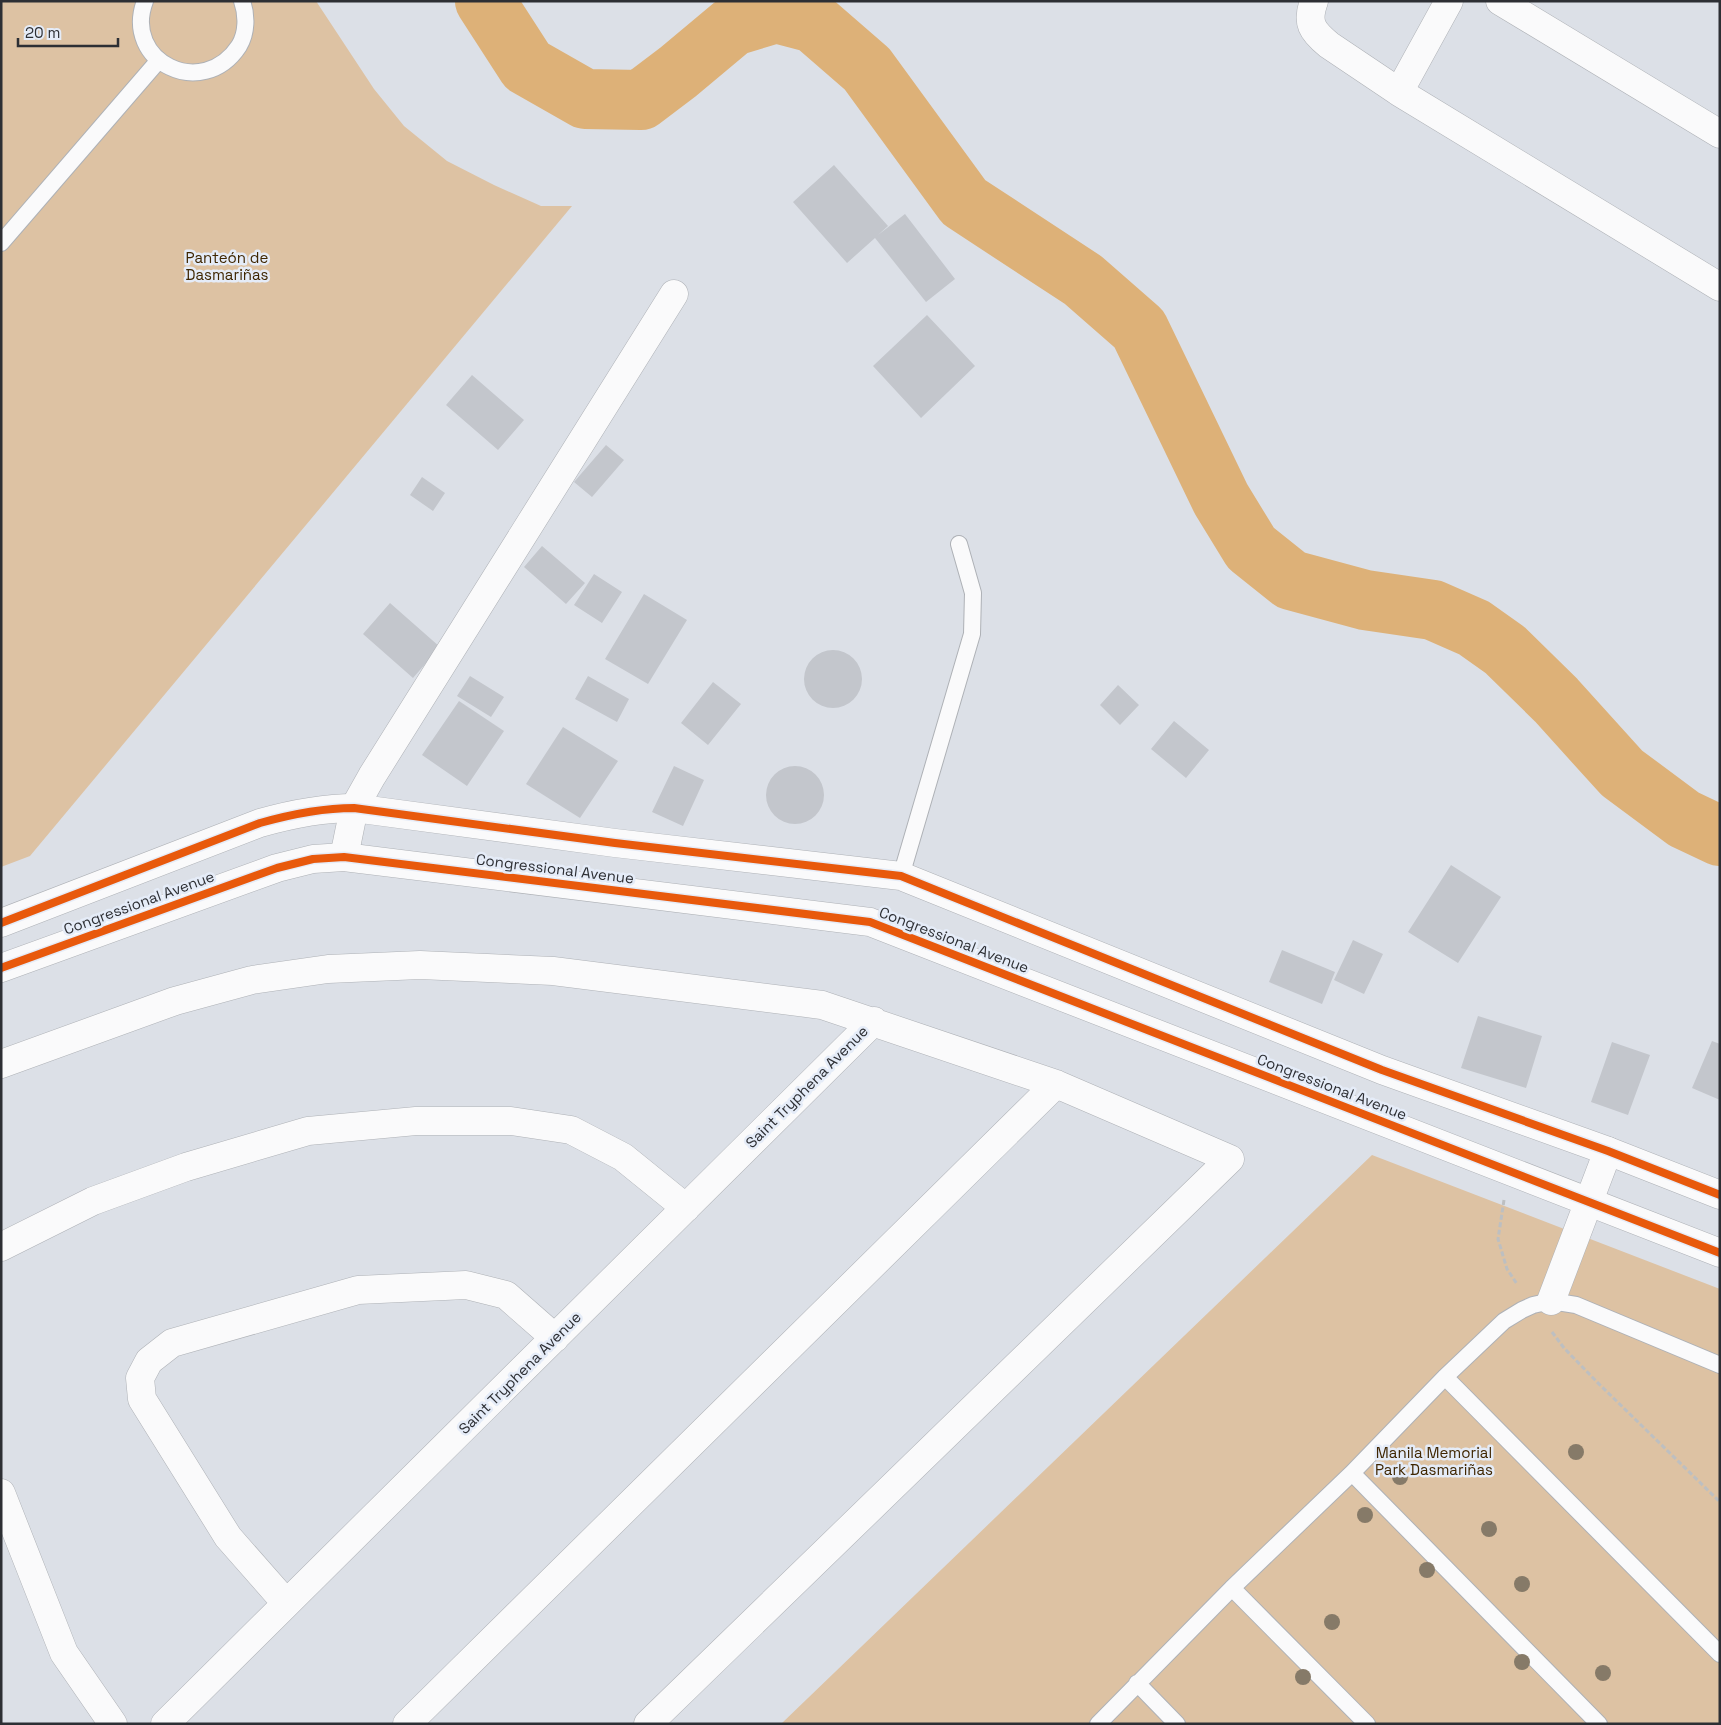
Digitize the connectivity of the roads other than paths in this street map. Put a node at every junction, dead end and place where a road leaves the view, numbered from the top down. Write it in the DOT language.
graph roads {
  1 [pos="145,1"];
  2 [pos="242,1"];
  3 [pos="1314,1"];
  4 [pos="1449,1"];
  5 [pos="1500,1"];
  6 [pos="158,60"];
  7 [pos="1399,92"];
  8 [pos="1720,134"];
  9 [pos="1,243"];
  10 [pos="1720,287"];
  11 [pos="674,294"];
  12 [pos="959,544"];
  13 [pos="354,808"];
  14 [pos="344,857"];
  15 [pos="901,876"];
  16 [pos="1,923"];
  17 [pos="1,968"];
  18 [pos="874,1021"];
  19 [pos="1,1064"];
  20 [pos="1056,1084"];
  21 [pos="1608,1151"];
  22 [pos="1720,1195"];
  23 [pos="1589,1202"];
  24 [pos="686,1208"];
  25 [pos="1,1247"];
  26 [pos="1720,1253"];
  27 [pos="1542,1303"];
  28 [pos="555,1338"];
  29 [pos="1720,1365"];
  30 [pos="1446,1377"];
  31 [pos="1352,1473"];
  32 [pos="1,1493"];
  33 [pos="1232,1588"];
  34 [pos="286,1604"];
  35 [pos="1720,1654"];
  36 [pos="1137,1683"];
  37 [pos="113,1724"];
  38 [pos="165,1724"];
  39 [pos="406,1724"];
  40 [pos="648,1724"];
  41 [pos="1098,1724"];
  42 [pos="1176,1724"];
  43 [pos="1367,1724"];
  44 [pos="1599,1724"];
  1 -- 6 [label="lane"];
  2 -- 6 [label="lane"];
  3 -- 7 [label="street"];
  4 -- 7 [label="street"];
  5 -- 8 [label="street"];
  6 -- 9 [label="lane"];
  7 -- 10 [label="street"];
  11 -- 13 [label="street"];
  12 -- 15 [label="lane"];
  13 -- 14 [label="street"];
  13 -- 15 [label="street, Congressional Avenue"];
  13 -- 16 [label="street, Congressional Avenue"];
  14 -- 17 [label="street, Congressional Avenue"];
  14 -- 23 [label="street, Congressional Avenue"];
  15 -- 21 [label="street, Congressional Avenue"];
  18 -- 19 [label="street"];
  18 -- 20 [label="street"];
  18 -- 24 [label="street, Saint Tryphena Avenue"];
  20 -- 39 [label="street"];
  20 -- 40 [label="street"];
  21 -- 22 [label="street, Congressional Avenue"];
  21 -- 23 [label="street"];
  23 -- 26 [label="street, Congressional Avenue"];
  23 -- 27 [label="street"];
  24 -- 25 [label="street"];
  24 -- 28 [label="street, Saint Tryphena Avenue"];
  27 -- 29 [label="lane"];
  27 -- 30 [label="lane"];
  28 -- 34 [label="street, Saint Tryphena Avenue"];
  28 -- 34 [label="street"];
  30 -- 31 [label="lane"];
  30 -- 35 [label="lane"];
  31 -- 33 [label="lane"];
  31 -- 44 [label="lane"];
  32 -- 37 [label="street"];
  33 -- 36 [label="lane"];
  33 -- 43 [label="lane"];
  34 -- 38 [label="street, Saint Tryphena Avenue"];
  36 -- 41 [label="lane"];
  36 -- 42 [label="lane"];
}
